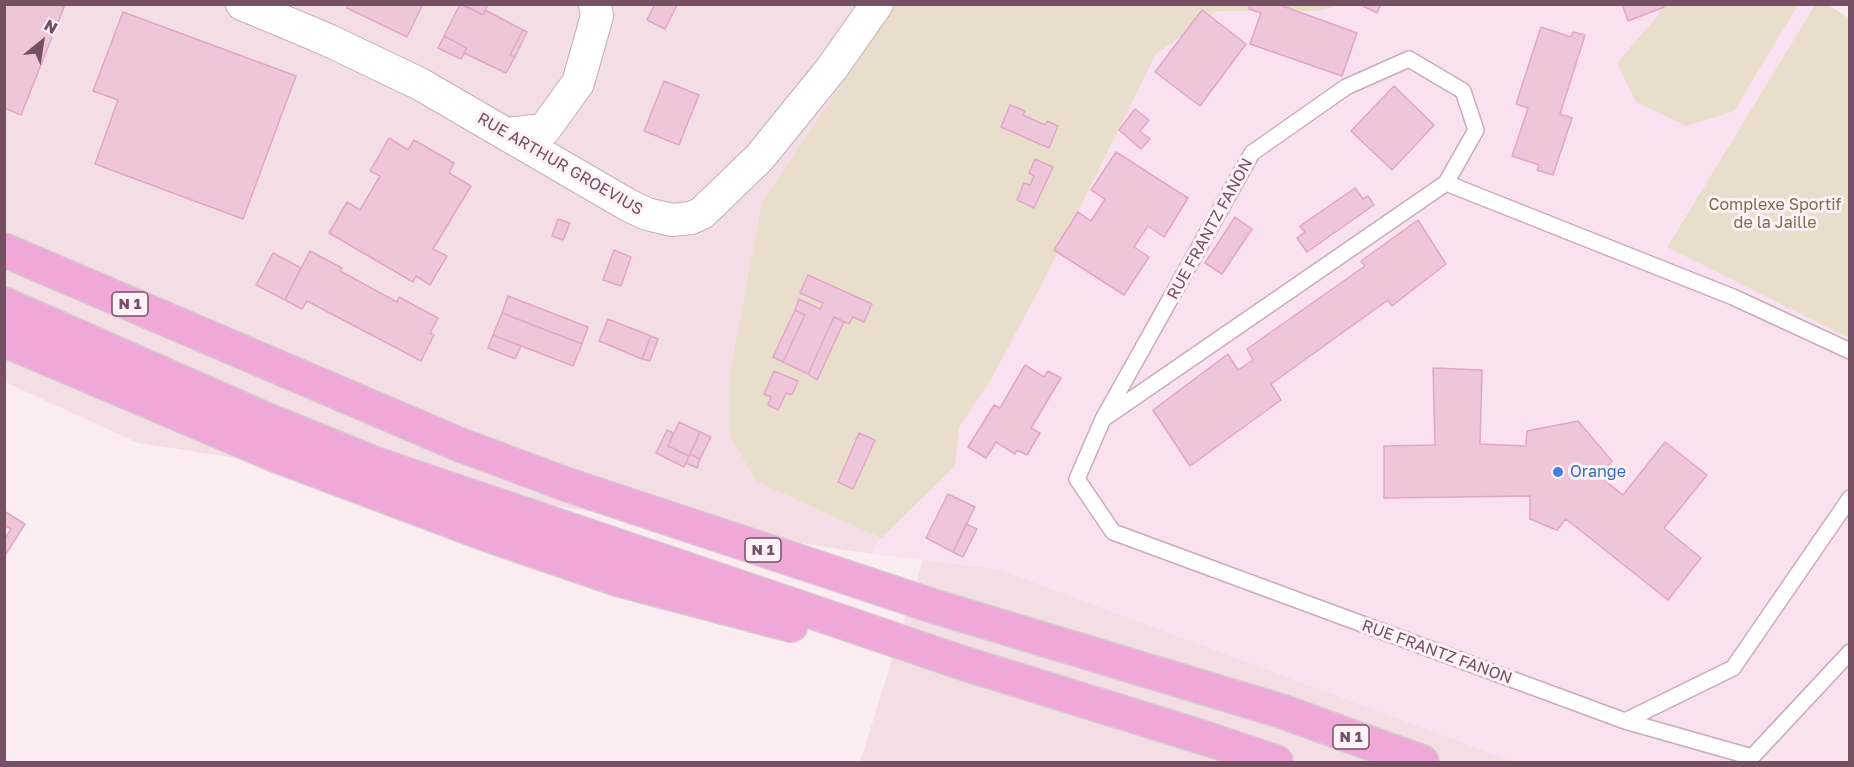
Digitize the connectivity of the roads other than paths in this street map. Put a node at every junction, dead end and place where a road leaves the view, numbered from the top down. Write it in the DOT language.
graph roads {
  1 [pos="242,4"];
  2 [pos="595,4"];
  3 [pos="877,4"];
  4 [pos="506,134"];
  5 [pos="1446,183"];
  6 [pos="4,229"];
  7 [pos="4,250"];
  8 [pos="4,304"];
  9 [pos="4,340"];
  10 [pos="1850,351"];
  11 [pos="256,357"];
  12 [pos="1103,419"];
  13 [pos="1850,498"];
  14 [pos="1850,652"];
  15 [pos="966,664"];
  16 [pos="1625,721"];
  17 [pos="1276,762"];
  18 [pos="1422,762"];
  1 -- 4 [label="street, RUE ARTHUR GROEVIUS"];
  2 -- 4 [label="street"];
  3 -- 4 [label="street, RUE ARTHUR GROEVIUS"];
  5 -- 10 [label="lane"];
  5 -- 12 [label="lane, RUE FRANTZ FANON"];
  5 -- 12 [label="lane, RUE FRANTZ FANON"];
  6 -- 11 [label="highway"];
  7 -- 11 [label="highway, N 1"];
  8 -- 15 [label="highway"];
  9 -- 15 [label="highway"];
  11 -- 18 [label="highway, N 1"];
  12 -- 16 [label="lane, RUE FRANTZ FANON"];
  13 -- 16 [label="lane"];
  14 -- 16 [label="lane, RUE FRANTZ FANON"];
  15 -- 17 [label="highway"];
}
